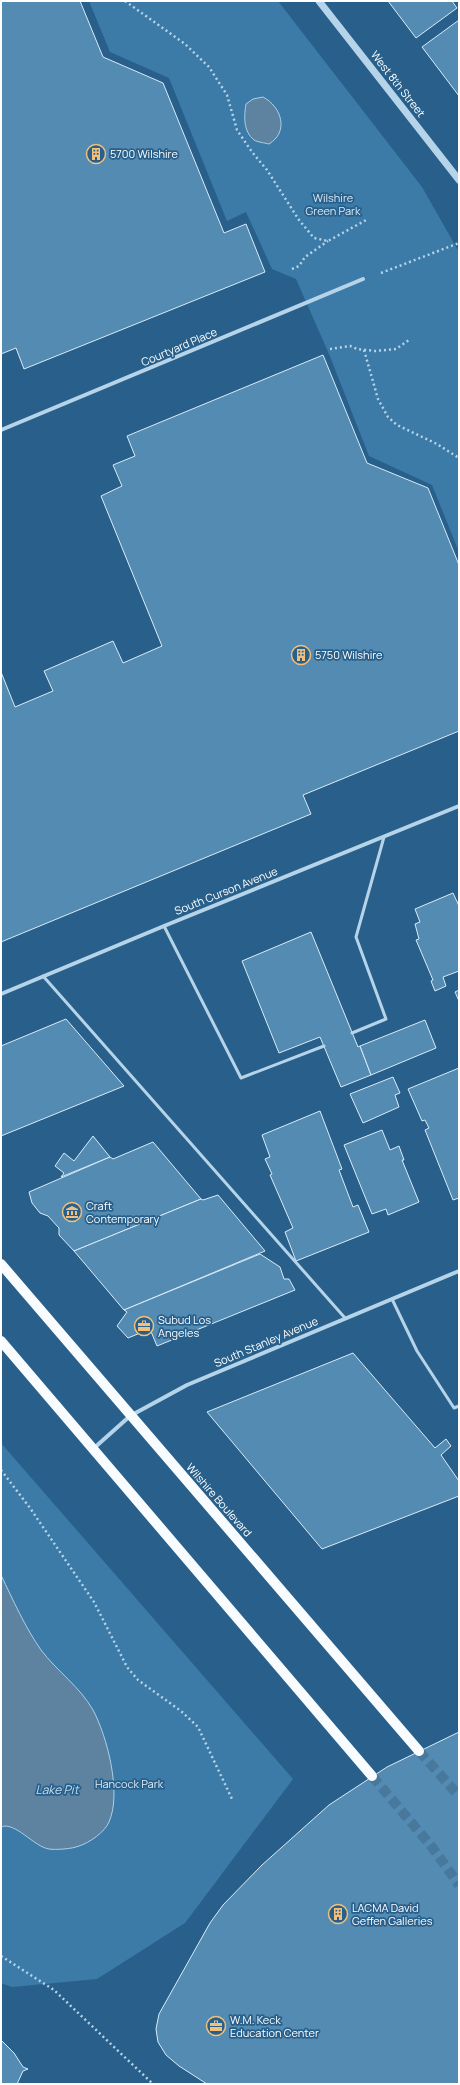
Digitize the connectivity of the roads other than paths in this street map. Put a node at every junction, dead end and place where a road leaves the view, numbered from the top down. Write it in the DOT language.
graph roads {
  1 [pos="319,1"];
  2 [pos="459,180"];
  3 [pos="363,279"];
  4 [pos="1,430"];
  5 [pos="459,806"];
  6 [pos="384,836"];
  7 [pos="164,926"];
  8 [pos="43,976"];
  9 [pos="1,994"];
  10 [pos="352,1033"];
  11 [pos="324,1046"];
  12 [pos="1,1264"];
  13 [pos="459,1271"];
  14 [pos="392,1299"];
  15 [pos="345,1318"];
  16 [pos="1,1341"];
  17 [pos="459,1406"];
  18 [pos="130,1416"];
  19 [pos="93,1449"];
  20 [pos="419,1751"];
  21 [pos="372,1776"];
  1 -- 2 [label="street, West 8th Street"];
  3 -- 4 [label="street, Courtyard Place"];
  5 -- 6 [label="street, South Curson Avenue"];
  6 -- 7 [label="street, South Curson Avenue"];
  6 -- 10 [label="lane"];
  7 -- 8 [label="street, South Curson Avenue"];
  7 -- 11 [label="lane"];
  8 -- 9 [label="street, South Curson Avenue"];
  8 -- 15 [label="lane"];
  12 -- 18 [label="main road, Wilshire Boulevard"];
  13 -- 14 [label="street, South Stanley Avenue"];
  14 -- 15 [label="street, South Stanley Avenue"];
  14 -- 17 [label="lane"];
  15 -- 18 [label="street, South Stanley Avenue"];
  16 -- 19 [label="main road"];
  18 -- 19 [label="street, South Stanley Avenue"];
  18 -- 20 [label="main road, Wilshire Boulevard"];
  19 -- 21 [label="main road"];
}
